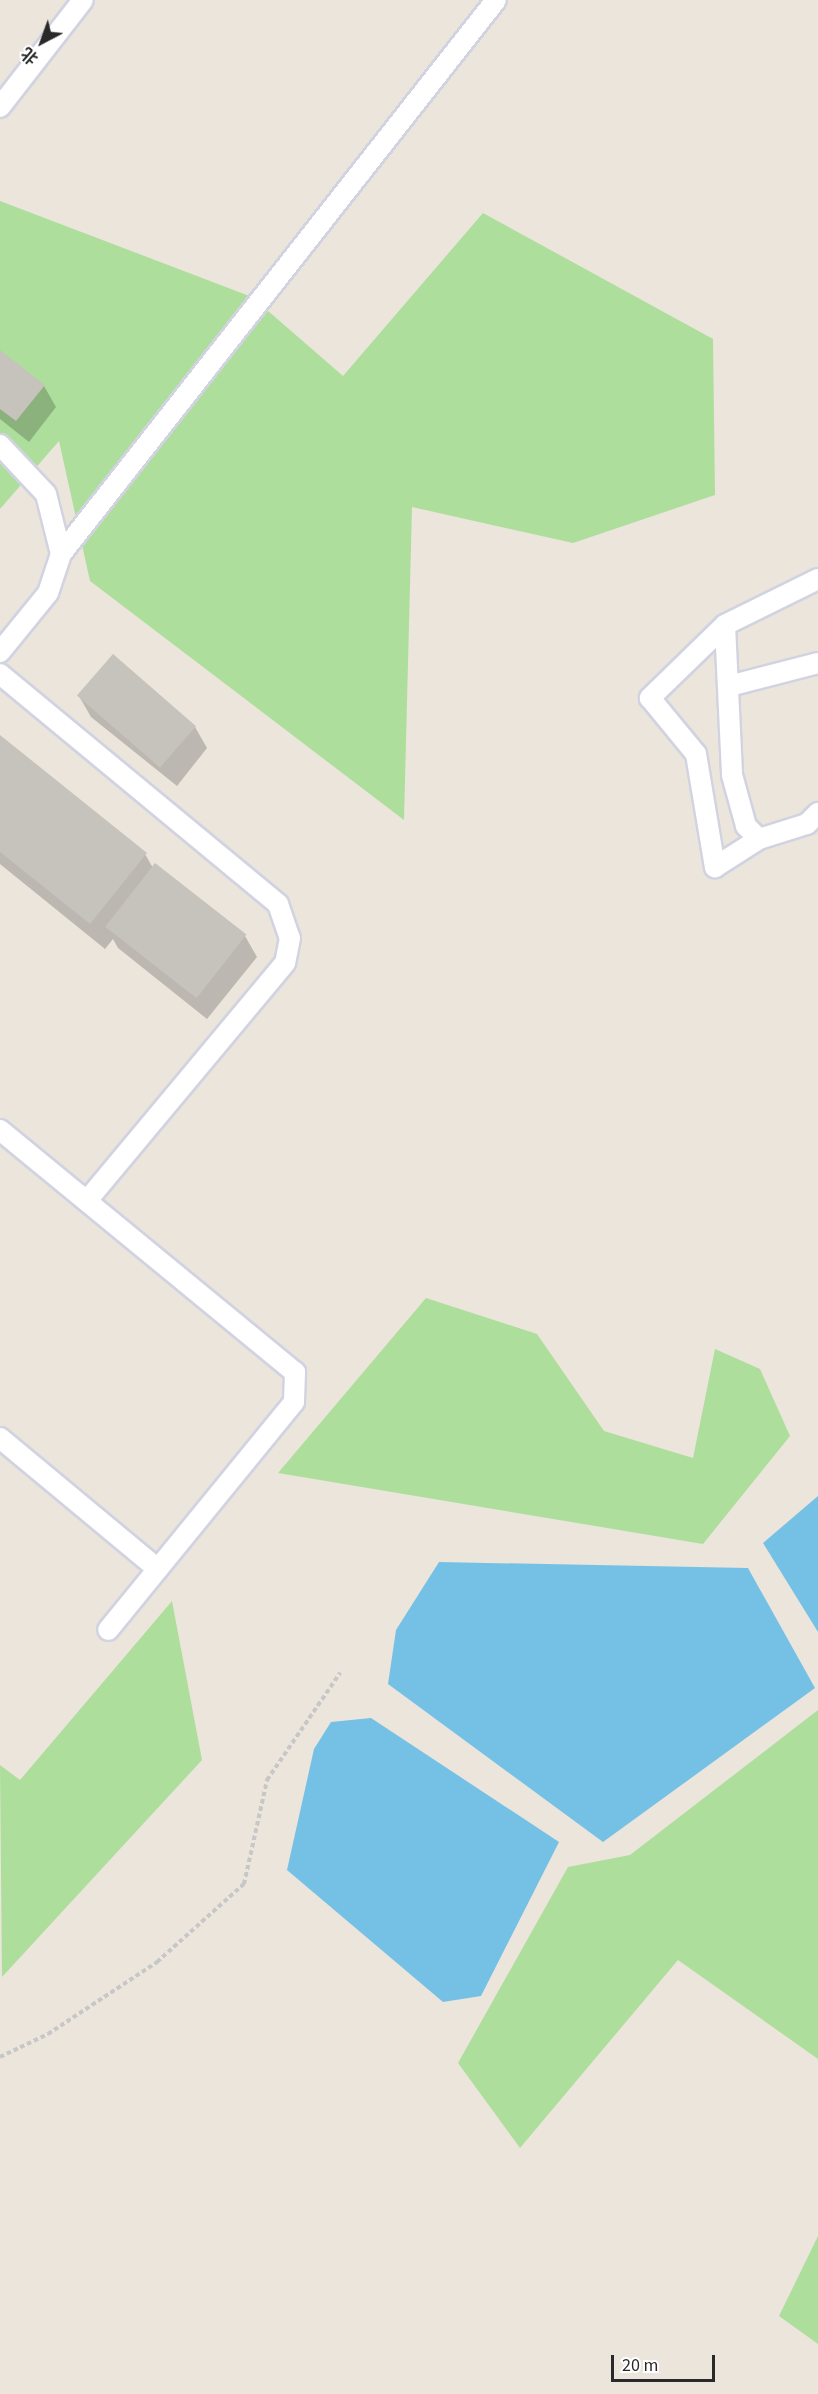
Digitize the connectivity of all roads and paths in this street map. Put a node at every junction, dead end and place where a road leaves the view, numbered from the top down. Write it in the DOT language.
graph roads {
  1 [pos="83,0"];
  2 [pos="496,0"];
  3 [pos="0,108"];
  4 [pos="0,445"];
  5 [pos="61,554"];
  6 [pos="818,579"];
  7 [pos="725,625"];
  8 [pos="0,652"];
  9 [pos="818,663"];
  10 [pos="0,674"];
  11 [pos="729,686"];
  12 [pos="818,813"];
  13 [pos="759,839"];
  14 [pos="0,1130"];
  15 [pos="87,1201"];
  16 [pos="0,1438"];
  17 [pos="158,1569"];
  18 [pos="108,1630"];
  19 [pos="340,1673"];
  20 [pos="0,2057"];
  1 -- 3 [label="lane"];
  2 -- 5 [label="lane"];
  4 -- 5 [label="lane"];
  5 -- 8 [label="lane"];
  6 -- 7 [label="lane"];
  7 -- 11 [label="lane"];
  7 -- 13 [label="lane"];
  9 -- 11 [label="lane"];
  10 -- 15 [label="lane"];
  11 -- 13 [label="lane"];
  12 -- 13 [label="lane"];
  14 -- 15 [label="lane"];
  15 -- 17 [label="lane"];
  16 -- 17 [label="lane"];
  17 -- 18 [label="lane"];
  19 -- 20 [label="path"];
}
